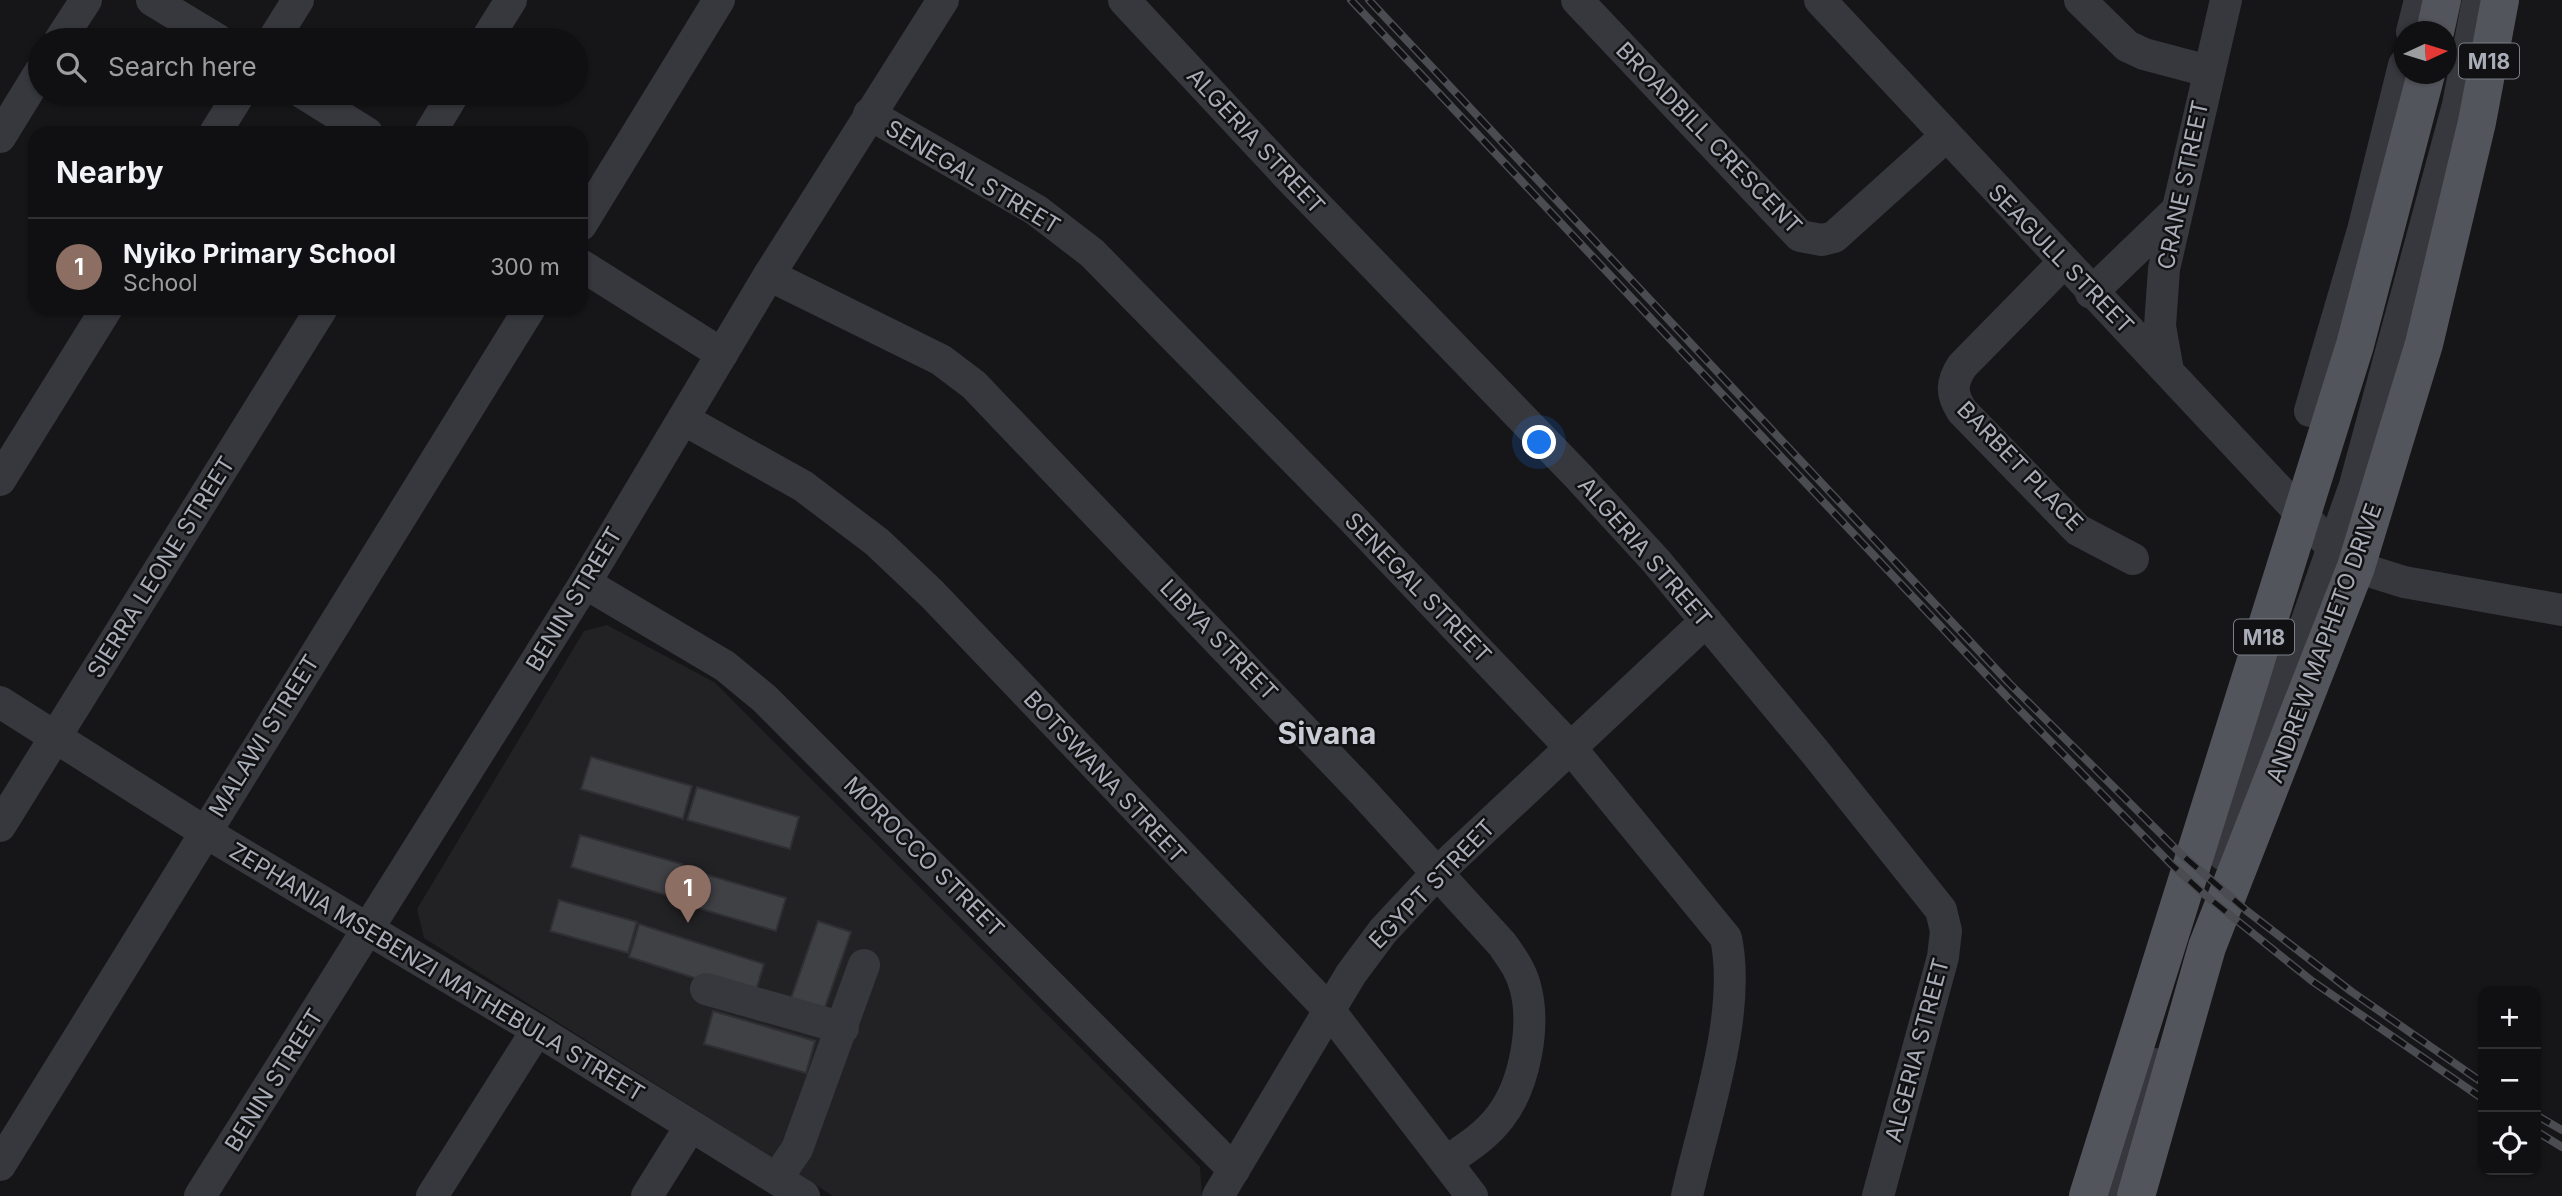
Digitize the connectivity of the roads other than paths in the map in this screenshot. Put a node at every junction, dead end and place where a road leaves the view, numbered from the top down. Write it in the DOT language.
graph roads {
  1 [pos="86,0"];
  2 [pos="152,0"];
  3 [pos="299,0"];
  4 [pos="511,0"];
  5 [pos="719,0"];
  6 [pos="943,0"];
  7 [pos="1124,0"];
  8 [pos="1577,0"];
  9 [pos="1820,0"];
  10 [pos="2080,0"];
  11 [pos="2226,0"];
  12 [pos="2420,0"];
  13 [pos="2442,0"];
  14 [pos="2458,0"];
  15 [pos="2478,0"];
  16 [pos="2500,0"];
  17 [pos="2415,21"];
  18 [pos="2437,21"];
  19 [pos="2453,21"];
  20 [pos="68,28"];
  21 [pos="198,28"];
  22 [pos="281,28"];
  23 [pos="494,28"];
  24 [pos="2208,71"];
  25 [pos="2399,84"];
  26 [pos="2423,84"];
  27 [pos="2440,84"];
  28 [pos="28,91"];
  29 [pos="232,105"];
  30 [pos="322,105"];
  31 [pos="447,105"];
  32 [pos="869,114"];
  33 [pos="219,126"];
  34 [pos="356,126"];
  35 [pos="434,126"];
  36 [pos="0,136"];
  37 [pos="1945,137"];
  38 [pos="2176,211"];
  39 [pos="588,214"];
  40 [pos="2063,263"];
  41 [pos="588,269"];
  42 [pos="769,275"];
  43 [pos="2091,293"];
  44 [pos="103,315"];
  45 [pos="318,315"];
  46 [pos="526,315"];
  47 [pos="722,355"];
  48 [pos="2168,371"];
  49 [pos="2310,411"];
  50 [pos="683,419"];
  51 [pos="0,480"];
  52 [pos="2327,542"];
  53 [pos="2133,559"];
  54 [pos="585,583"];
  55 [pos="2562,610"];
  56 [pos="1706,621"];
  57 [pos="0,702"];
  58 [pos="55,737"];
  59 [pos="1570,747"];
  60 [pos="0,826"];
  61 [pos="205,832"];
  62 [pos="1438,872"];
  63 [pos="369,931"];
  64 [pos="864,965"];
  65 [pos="706,989"];
  66 [pos="1329,1010"];
  67 [pos="843,1028"];
  68 [pos="537,1030"];
  69 [pos="690,1128"];
  70 [pos="1446,1162"];
  71 [pos="0,1165"];
  72 [pos="777,1178"];
  73 [pos="1226,1183"];
  74 [pos="200,1196"];
  75 [pos="432,1196"];
  76 [pos="647,1196"];
  77 [pos="804,1196"];
  78 [pos="1472,1196"];
  79 [pos="1687,1196"];
  80 [pos="1878,1196"];
  81 [pos="2088,1196"];
  82 [pos="2099,1196"];
  83 [pos="2113,1196"];
  84 [pos="2136,1196"];
  1 -- 20 [label="street"];
  2 -- 21 [label="street"];
  3 -- 22 [label="street"];
  4 -- 23 [label="street"];
  5 -- 39 [label="street"];
  6 -- 32 [label="street, BENIN STREET"];
  7 -- 56 [label="street, ALGERIA STREET"];
  8 -- 37 [label="street, BROADBILL CRESCENT"];
  9 -- 37 [label="street, SEAGULL STREET"];
  10 -- 24 [label="street"];
  11 -- 24 [label="street, CRANE STREET"];
  12 -- 17 [label="street"];
  13 -- 18 [label="main road, M18"];
  14 -- 19 [label="street"];
  15 -- 52 [label="street"];
  16 -- 52 [label="main road, ANDREW MAPHETO DRIVE / M18"];
  24 -- 38 [label="street, CRANE STREET"];
  25 -- 49 [label="street"];
  26 -- 52 [label="main road, ANDREW MAPHETO DRIVE / M18"];
  27 -- 52 [label="street"];
  28 -- 36 [label="street"];
  29 -- 33 [label="street"];
  30 -- 34 [label="street"];
  31 -- 35 [label="street"];
  32 -- 42 [label="street, BENIN STREET"];
  32 -- 59 [label="street, SENEGAL STREET"];
  37 -- 40 [label="street, SEAGULL STREET"];
  38 -- 43 [label="street"];
  38 -- 48 [label="street, CRANE STREET"];
  40 -- 43 [label="street, SEAGULL STREET"];
  40 -- 53 [label="street, BARBET PLACE"];
  41 -- 47 [label="street"];
  42 -- 47 [label="street, BENIN STREET"];
  42 -- 62 [label="street, LIBYA STREET"];
  43 -- 48 [label="street, SEAGULL STREET"];
  44 -- 51 [label="street"];
  45 -- 58 [label="street, SIERRA LEONE STREET"];
  46 -- 61 [label="street, MALAWI STREET"];
  47 -- 50 [label="street, BENIN STREET"];
  48 -- 52 [label="street, SEAGULL STREET"];
  50 -- 54 [label="street, BENIN STREET"];
  50 -- 66 [label="street, BOTSWANA STREET"];
  52 -- 55 [label="street"];
  52 -- 81 [label="main road, ANDREW MAPHETO DRIVE / M18"];
  52 -- 82 [label="street"];
  52 -- 83 [label="street"];
  52 -- 84 [label="main road, ANDREW MAPHETO DRIVE / M18"];
  54 -- 63 [label="street, BENIN STREET"];
  54 -- 73 [label="street, MOROCCO STREET"];
  56 -- 59 [label="street, EGYPT STREET"];
  56 -- 80 [label="street, ALGERIA STREET"];
  57 -- 58 [label="street, ZEPHANIA MSEBENZI MATHEBULA STREET"];
  58 -- 60 [label="street, SIERRA LEONE STREET"];
  58 -- 61 [label="street, ZEPHANIA MSEBENZI MATHEBULA STREET"];
  59 -- 62 [label="street, EGYPT STREET"];
  59 -- 79 [label="street, SENEGAL STREET"];
  61 -- 63 [label="street, ZEPHANIA MSEBENZI MATHEBULA STREET"];
  61 -- 71 [label="street, MALAWI STREET"];
  62 -- 66 [label="street, EGYPT STREET"];
  62 -- 70 [label="street, LIBYA STREET"];
  63 -- 68 [label="street, ZEPHANIA MSEBENZI MATHEBULA STREET"];
  63 -- 74 [label="street, BENIN STREET"];
  64 -- 67 [label="street"];
  65 -- 67 [label="street"];
  66 -- 70 [label="street, BOTSWANA STREET"];
  66 -- 73 [label="street, EGYPT STREET"];
  67 -- 72 [label="street"];
  68 -- 69 [label="street, ZEPHANIA MSEBENZI MATHEBULA STREET"];
  68 -- 75 [label="street"];
  69 -- 72 [label="street, ZEPHANIA MSEBENZI MATHEBULA STREET"];
  69 -- 76 [label="street"];
  70 -- 78 [label="street, BOTSWANA STREET"];
  72 -- 77 [label="street, ZEPHANIA MSEBENZI MATHEBULA STREET"];
}
